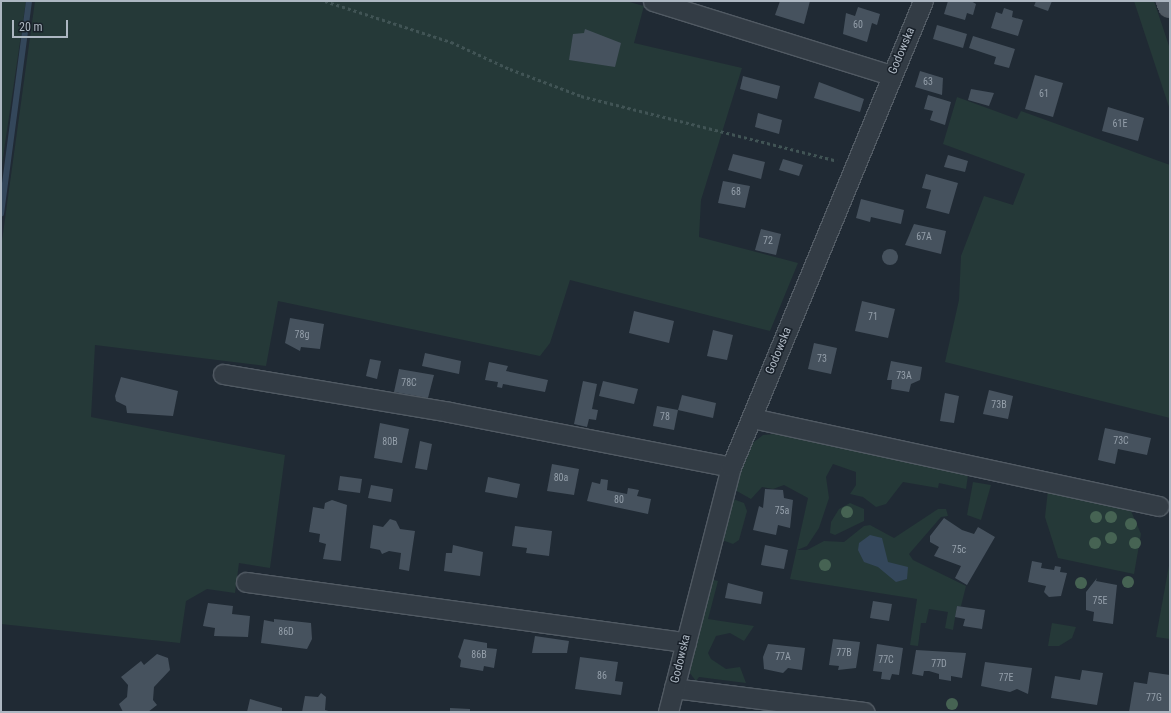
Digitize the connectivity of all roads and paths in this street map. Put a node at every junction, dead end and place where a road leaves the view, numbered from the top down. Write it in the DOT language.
graph roads {
  1 [pos="325,1"];
  2 [pos="653,1"];
  3 [pos="923,1"];
  4 [pos="1168,1"];
  5 [pos="1170,6"];
  6 [pos="891,75"];
  7 [pos="854,166"];
  8 [pos="223,374"];
  9 [pos="752,418"];
  10 [pos="731,467"];
  11 [pos="1159,506"];
  12 [pos="246,582"];
  13 [pos="686,642"];
  14 [pos="674,688"];
  15 [pos="668,712"];
  16 [pos="864,712"];
  1 -- 7 [label="path"];
  2 -- 6 [label="street"];
  3 -- 6 [label="street, Godowska"];
  4 -- 5 [label="main road"];
  6 -- 7 [label="street, Godowska"];
  7 -- 9 [label="street, Godowska"];
  8 -- 10 [label="street"];
  9 -- 10 [label="street, Godowska"];
  9 -- 11 [label="street"];
  10 -- 13 [label="street, Godowska"];
  12 -- 13 [label="street"];
  13 -- 14 [label="street, Godowska"];
  14 -- 15 [label="street, Godowska"];
  14 -- 16 [label="street"];
}
